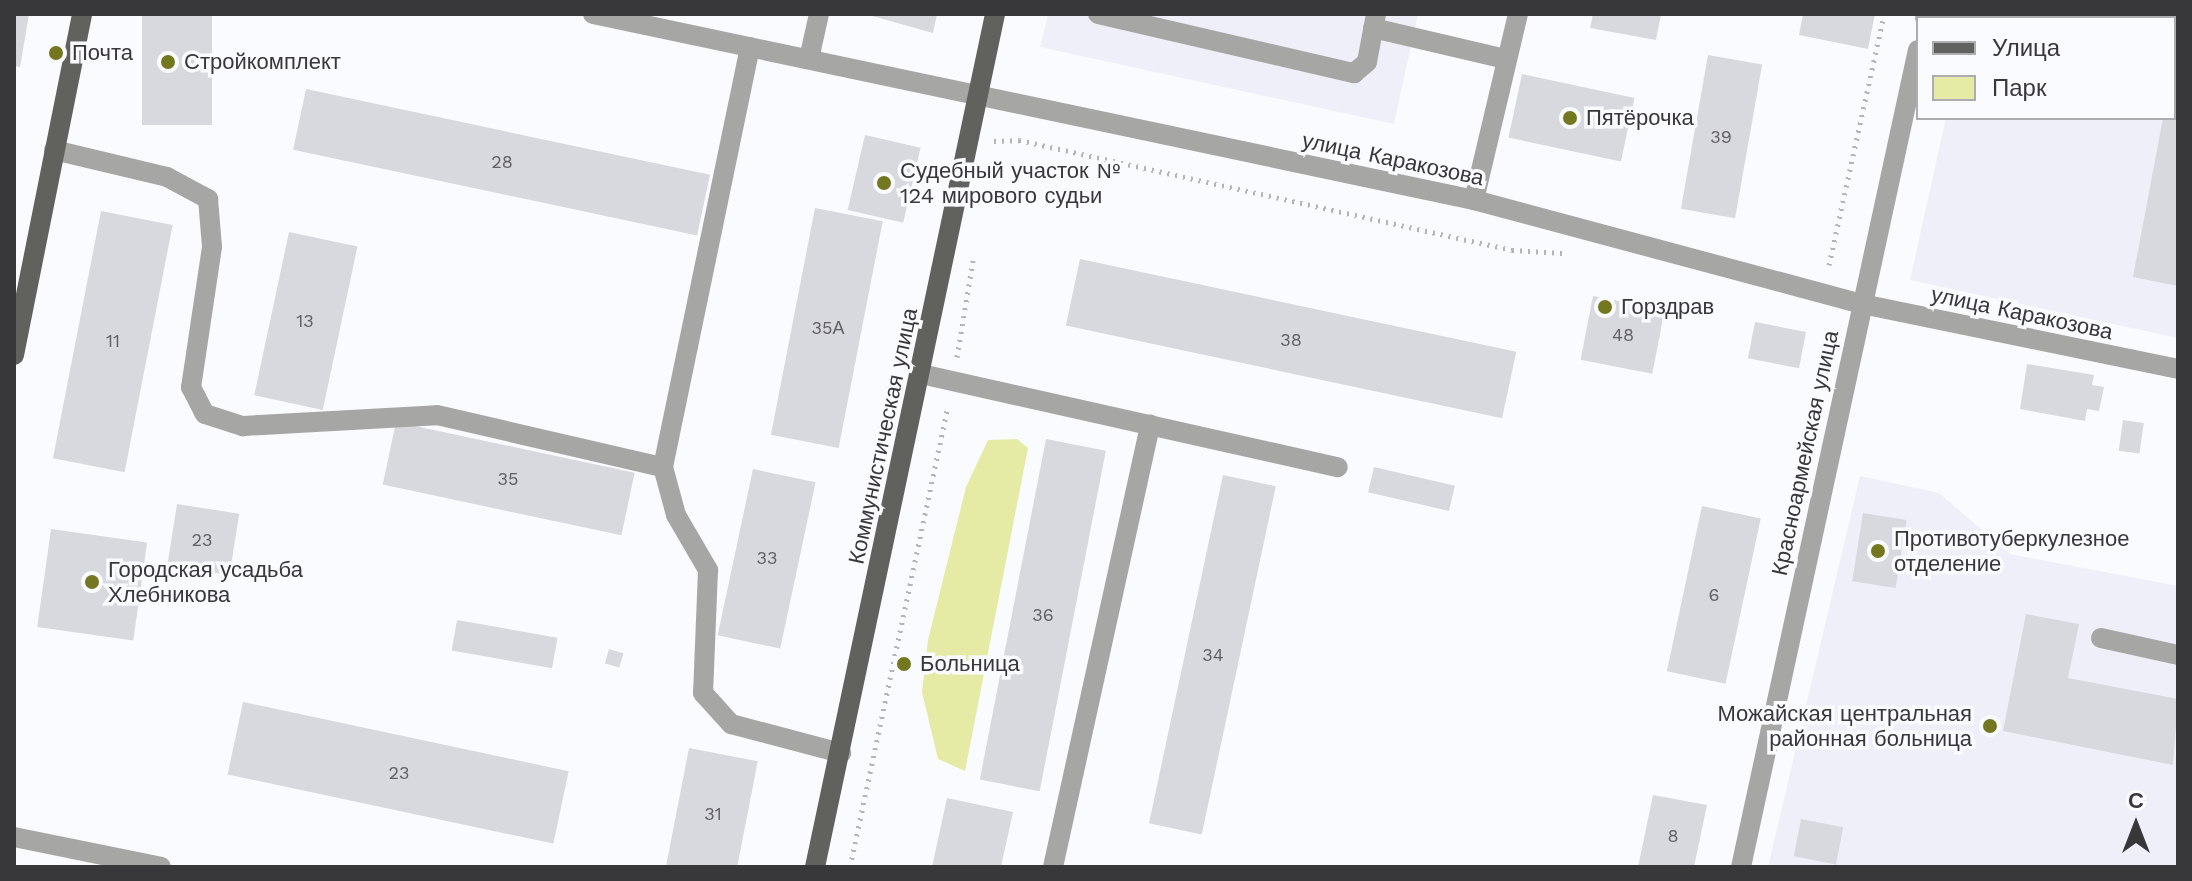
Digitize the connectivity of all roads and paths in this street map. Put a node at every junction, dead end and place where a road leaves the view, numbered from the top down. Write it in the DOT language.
graph roads {
  1 [pos="82,14"];
  2 [pos="593,14"];
  3 [pos="819,14"];
  4 [pos="995,14"];
  5 [pos="1098,14"];
  6 [pos="1518,14"];
  7 [pos="1884,14"];
  8 [pos="615,16"];
  9 [pos="1374,21"];
  10 [pos="750,47"];
  11 [pos="809,59"];
  12 [pos="1505,59"];
  13 [pos="1916,59"];
  14 [pos="978,93"];
  15 [pos="991,147"];
  16 [pos="54,150"];
  17 [pos="1474,200"];
  18 [pos="976,241"];
  19 [pos="1569,254"];
  20 [pos="1829,265"];
  21 [pos="1862,304"];
  22 [pos="14,355"];
  23 [pos="2178,369"];
  24 [pos="921,374"];
  25 [pos="954,381"];
  26 [pos="1150,424"];
  27 [pos="663,467"];
  28 [pos="1338,467"];
  29 [pos="2101,638"];
  30 [pos="2178,655"];
  31 [pos="841,753"];
  32 [pos="14,837"];
  33 [pos="161,867"];
  34 [pos="815,867"];
  35 [pos="850,867"];
  36 [pos="1053,867"];
  37 [pos="1741,867"];
  1 -- 16 [label="main road"];
  2 -- 8 [label="street, улица Каракозова"];
  3 -- 11 [label="street"];
  4 -- 14 [label="main road, Коммунистическая улица"];
  5 -- 9 [label="street"];
  6 -- 12 [label="street"];
  7 -- 20 [label="path"];
  8 -- 10 [label="street, улица Каракозова"];
  9 -- 12 [label="street"];
  10 -- 11 [label="street, улица Каракозова"];
  10 -- 27 [label="street"];
  11 -- 14 [label="street, улица Каракозова"];
  12 -- 17 [label="street"];
  13 -- 21 [label="street, Красноармейская улица"];
  14 -- 17 [label="street, улица Каракозова"];
  14 -- 24 [label="main road, Коммунистическая улица"];
  15 -- 19 [label="path"];
  16 -- 22 [label="main road"];
  16 -- 27 [label="street"];
  17 -- 21 [label="street, улица Каракозова"];
  18 -- 25 [label="path"];
  21 -- 23 [label="street, улица Каракозова"];
  21 -- 37 [label="street, Красноармейская улица"];
  24 -- 25 [label="street"];
  24 -- 31 [label="main road, Коммунистическая улица"];
  25 -- 26 [label="street"];
  25 -- 35 [label="path"];
  26 -- 28 [label="street"];
  26 -- 36 [label="street"];
  27 -- 31 [label="street"];
  29 -- 30 [label="street"];
  31 -- 34 [label="main road, Коммунистическая улица"];
  32 -- 33 [label="street"];
}
